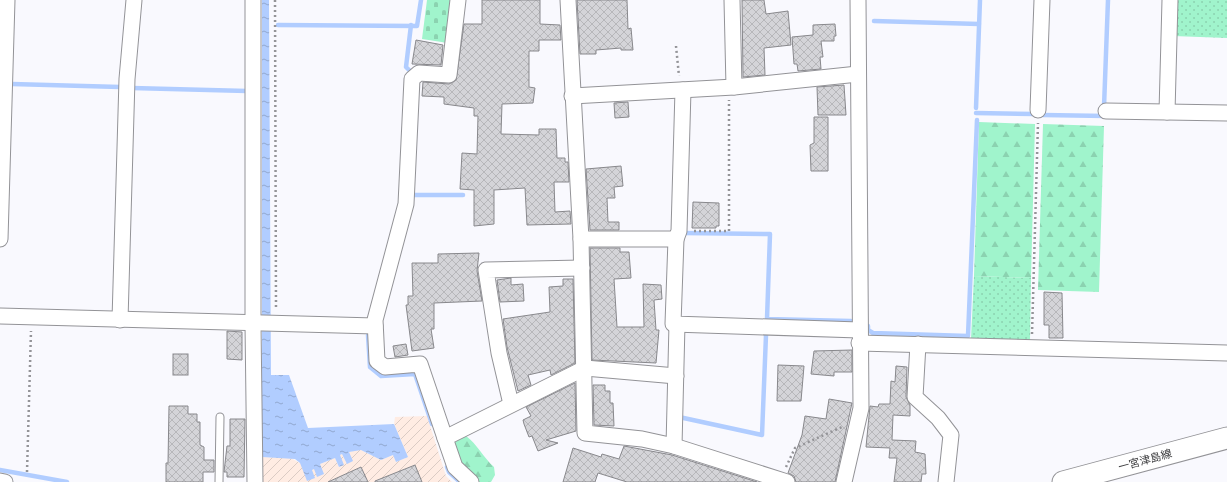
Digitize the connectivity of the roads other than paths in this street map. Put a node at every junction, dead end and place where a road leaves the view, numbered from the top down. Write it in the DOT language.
graph roads {
  1 [pos="8,0"];
  2 [pos="134,0"];
  3 [pos="253,0"];
  4 [pos="458,0"];
  5 [pos="568,0"];
  6 [pos="732,0"];
  7 [pos="858,0"];
  8 [pos="1042,0"];
  9 [pos="1170,0"];
  10 [pos="858,74"];
  11 [pos="732,88"];
  12 [pos="681,90"];
  13 [pos="572,96"];
  14 [pos="1038,110"];
  15 [pos="1106,111"];
  16 [pos="1167,112"];
  17 [pos="1227,114"];
  18 [pos="677,235"];
  19 [pos="581,239"];
  20 [pos="0,240"];
  21 [pos="582,268"];
  22 [pos="0,316"];
  23 [pos="120,320"];
  24 [pos="265,324"];
  25 [pos="677,324"];
  26 [pos="375,326"];
  27 [pos="859,336"];
  28 [pos="918,344"];
  29 [pos="1227,353"];
  30 [pos="585,368"];
  31 [pos="676,376"];
  32 [pos="511,404"];
  33 [pos="220,417"];
  34 [pos="445,438"];
  35 [pos="1227,438"];
  36 [pos="674,446"];
  37 [pos="0,481"];
  38 [pos="783,481"];
  39 [pos="5,482"];
  40 [pos="220,482"];
  41 [pos="255,482"];
  42 [pos="471,482"];
  43 [pos="844,482"];
  44 [pos="946,482"];
  45 [pos="1063,482"];
  1 -- 20 [label="street"];
  2 -- 23 [label="street"];
  3 -- 24 [label="street"];
  4 -- 26 [label="street"];
  5 -- 13 [label="street"];
  6 -- 11 [label="street"];
  7 -- 10 [label="street"];
  8 -- 14 [label="street"];
  9 -- 16 [label="street"];
  10 -- 11 [label="street"];
  10 -- 27 [label="street"];
  11 -- 12 [label="street"];
  12 -- 13 [label="street"];
  12 -- 18 [label="street"];
  13 -- 19 [label="street"];
  15 -- 16 [label="street"];
  16 -- 17 [label="street"];
  18 -- 19 [label="street"];
  18 -- 25 [label="street"];
  19 -- 21 [label="street"];
  21 -- 30 [label="street"];
  21 -- 32 [label="street"];
  22 -- 23 [label="street"];
  23 -- 24 [label="street"];
  24 -- 26 [label="street"];
  24 -- 41 [label="street"];
  25 -- 27 [label="street"];
  25 -- 31 [label="street"];
  26 -- 34 [label="street"];
  27 -- 28 [label="street"];
  27 -- 43 [label="street"];
  28 -- 29 [label="street"];
  28 -- 44 [label="street"];
  30 -- 31 [label="street"];
  30 -- 32 [label="street"];
  30 -- 36 [label="street"];
  31 -- 36 [label="street"];
  32 -- 34 [label="street"];
  33 -- 40 [label="lane"];
  34 -- 42 [label="street"];
  35 -- 45 [label="main road, 一宮津島線"];
  36 -- 38 [label="street"];
  37 -- 39 [label="street"];
}
